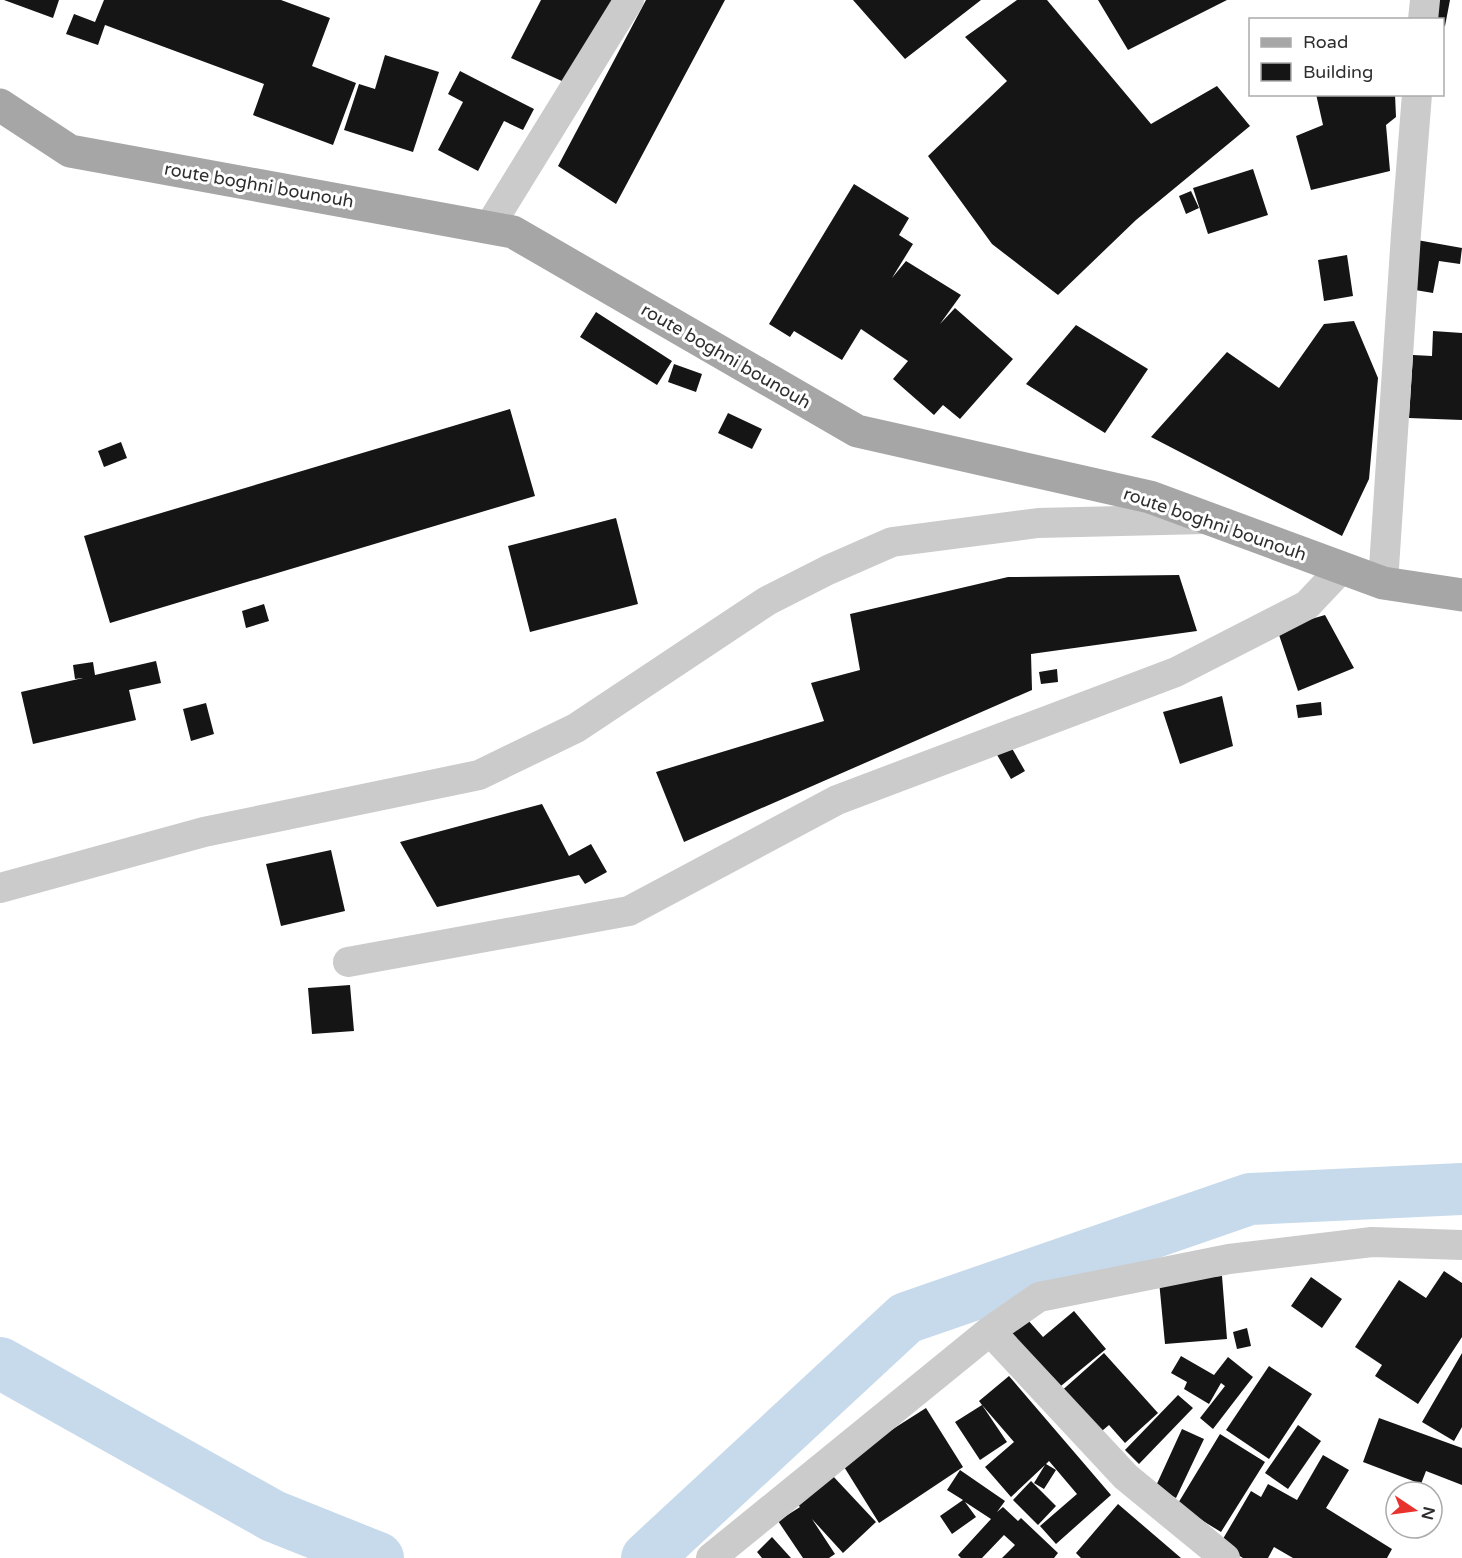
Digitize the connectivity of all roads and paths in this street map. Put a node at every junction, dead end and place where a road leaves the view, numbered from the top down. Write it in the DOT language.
graph roads {
  1 [pos="630,0"];
  2 [pos="1425,0"];
  3 [pos="1423,18"];
  4 [pos="1417,96"];
  5 [pos="0,105"];
  6 [pos="489,227"];
  7 [pos="1208,519"];
  8 [pos="1342,568"];
  9 [pos="1383,583"];
  10 [pos="1462,596"];
  11 [pos="0,888"];
  12 [pos="348,962"];
  13 [pos="1462,1245"];
  14 [pos="990,1331"];
  15 [pos="711,1558"];
  16 [pos="1225,1558"];
  1 -- 6 [label="street"];
  2 -- 3 [label="street"];
  4 -- 9 [label="street"];
  5 -- 6 [label="main road, route boghni bounouh"];
  6 -- 7 [label="main road, route boghni bounouh"];
  7 -- 8 [label="main road, route boghni bounouh"];
  7 -- 11 [label="street"];
  8 -- 9 [label="main road, route boghni bounouh"];
  8 -- 12 [label="street"];
  9 -- 10 [label="main road, route boghni bounouh"];
  13 -- 14 [label="street"];
  14 -- 15 [label="street"];
  14 -- 16 [label="street"];
}
